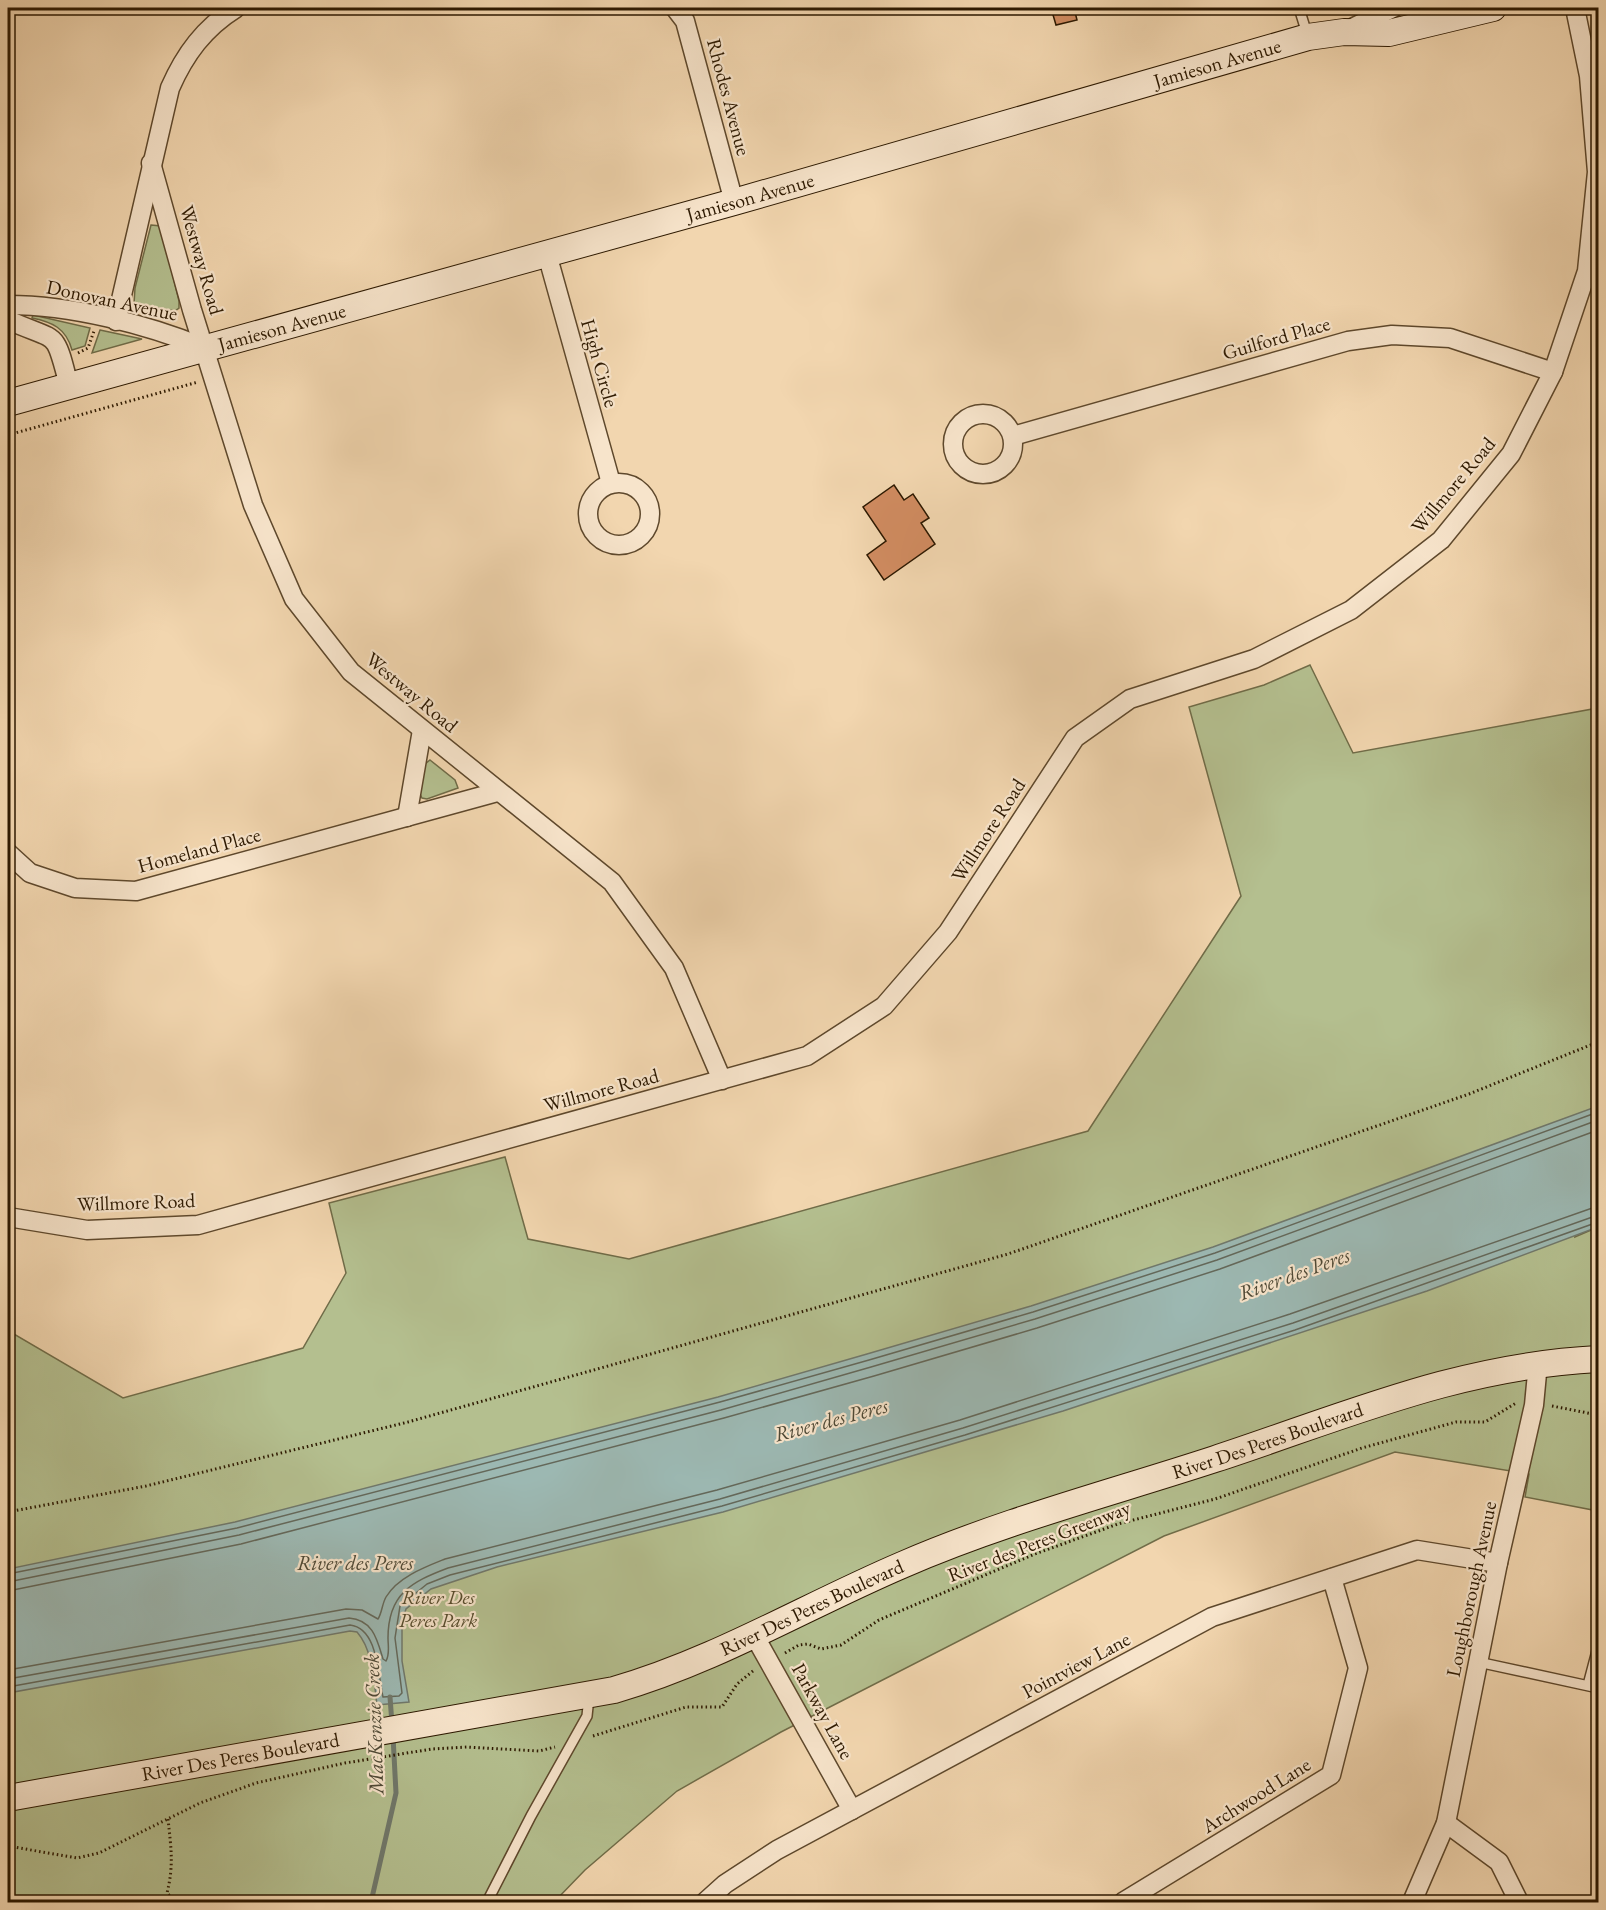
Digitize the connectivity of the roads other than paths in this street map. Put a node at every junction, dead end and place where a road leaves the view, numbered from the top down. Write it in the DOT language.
graph roads {
  1 [pos="236,8"];
  2 [pos="675,8"];
  3 [pos="1299,8"];
  4 [pos="1393,8"];
  5 [pos="1493,8"];
  6 [pos="1575,8"];
  7 [pos="1344,32"];
  8 [pos="1308,37"];
  9 [pos="151,164"];
  10 [pos="734,202"];
  11 [pos="547,254"];
  12 [pos="8,305"];
  13 [pos="8,320"];
  14 [pos="116,321"];
  15 [pos="205,348"];
  16 [pos="1553,372"];
  17 [pos="69,386"];
  18 [pos="8,404"];
  19 [pos="1013,436"];
  20 [pos="611,483"];
  21 [pos="422,730"];
  22 [pos="497,792"];
  23 [pos="407,817"];
  24 [pos="8,853"];
  25 [pos="722,1080"];
  26 [pos="8,1217"];
  27 [pos="1599,1359"];
  28 [pos="1538,1363"];
  29 [pos="1498,1563"];
  30 [pos="1332,1578"];
  31 [pos="754,1635"];
  32 [pos="1599,1647"];
  33 [pos="1478,1662"];
  34 [pos="1588,1685"];
  35 [pos="1599,1688"];
  36 [pos="589,1696"];
  37 [pos="8,1798"];
  38 [pos="852,1810"];
  39 [pos="1446,1823"];
  40 [pos="487,1902"];
  41 [pos="705,1902"];
  42 [pos="1123,1902"];
  43 [pos="1412,1902"];
  44 [pos="1519,1902"];
  1 -- 9 [label="street"];
  2 -- 10 [label="street, Rhodes Avenue"];
  3 -- 8 [label="lane"];
  4 -- 7 [label="street"];
  5 -- 7 [label="main road, Jamieson Avenue"];
  6 -- 16 [label="street, Willmore Road"];
  7 -- 8 [label="main road, Jamieson Avenue"];
  8 -- 10 [label="main road, Jamieson Avenue"];
  9 -- 14 [label="street"];
  9 -- 15 [label="street, Westway Road"];
  10 -- 11 [label="main road, Jamieson Avenue"];
  11 -- 15 [label="main road, Jamieson Avenue"];
  11 -- 20 [label="street, High Circle"];
  12 -- 14 [label="street, Donovan Avenue"];
  13 -- 17 [label="street"];
  14 -- 15 [label="street, Donovan Avenue"];
  15 -- 17 [label="main road, Jamieson Avenue"];
  15 -- 21 [label="street, Westway Road"];
  16 -- 19 [label="street, Guilford Place"];
  16 -- 25 [label="street, Willmore Road"];
  17 -- 18 [label="main road, Jamieson Avenue"];
  21 -- 22 [label="street, Westway Road"];
  21 -- 23 [label="street"];
  22 -- 23 [label="street, Homeland Place"];
  22 -- 25 [label="street, Westway Road"];
  23 -- 24 [label="street, Homeland Place"];
  25 -- 26 [label="street, Willmore Road"];
  27 -- 28 [label="main road, River Des Peres Boulevard"];
  28 -- 29 [label="street, Loughborough Avenue"];
  28 -- 31 [label="main road, River Des Peres Boulevard"];
  29 -- 30 [label="street, Pointview Lane"];
  29 -- 33 [label="street, Loughborough Avenue"];
  30 -- 38 [label="street, Pointview Lane"];
  30 -- 42 [label="street, Archwood Lane"];
  31 -- 36 [label="main road, River Des Peres Boulevard"];
  31 -- 38 [label="street, Parkway Lane"];
  32 -- 34 [label="lane"];
  33 -- 34 [label="lane"];
  33 -- 39 [label="street, Loughborough Avenue"];
  34 -- 35 [label="lane"];
  36 -- 37 [label="main road, River Des Peres Boulevard"];
  36 -- 40 [label="lane"];
  38 -- 41 [label="street, Pointview Lane"];
  39 -- 43 [label="street, Loughborough Avenue"];
  39 -- 44 [label="street"];
}
